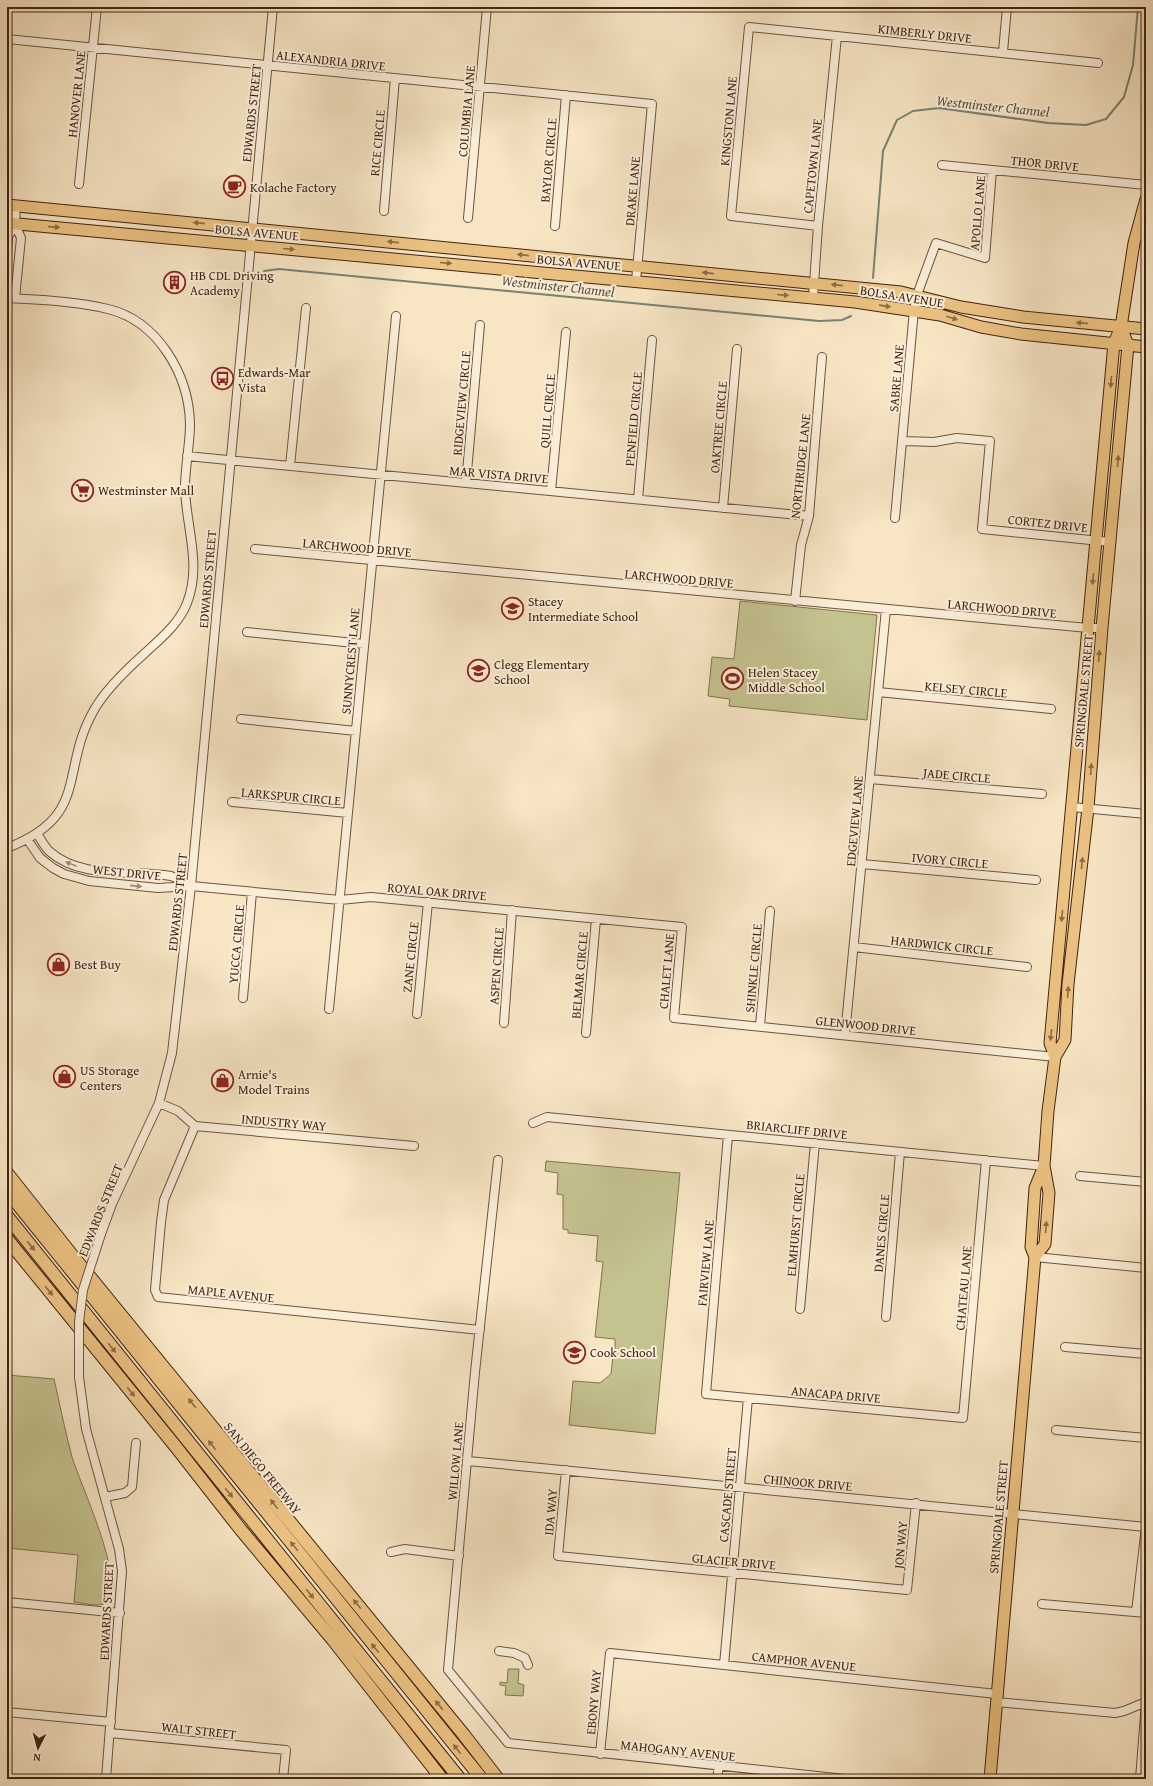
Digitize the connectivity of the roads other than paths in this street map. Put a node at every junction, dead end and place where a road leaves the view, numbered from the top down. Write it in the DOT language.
graph roads {
  1 [pos="96,7"];
  2 [pos="273,7"];
  3 [pos="487,7"];
  4 [pos="1007,7"];
  5 [pos="749,27"];
  6 [pos="837,36"];
  7 [pos="7,39"];
  8 [pos="93,48"];
  9 [pos="1003,52"];
  10 [pos="1098,63"];
  11 [pos="268,65"];
  12 [pos="395,78"];
  13 [pos="480,87"];
  14 [pos="566,96"];
  15 [pos="652,104"];
  16 [pos="942,165"];
  17 [pos="992,170"];
  18 [pos="79,184"];
  19 [pos="1146,185"];
  20 [pos="1146,199"];
  21 [pos="12,206"];
  22 [pos="384,211"];
  23 [pos="468,218"];
  24 [pos="11,223"];
  25 [pos="555,226"];
  26 [pos="818,226"];
  27 [pos="252,229"];
  28 [pos="936,243"];
  29 [pos="250,245"];
  30 [pos="7,252"];
  31 [pos="638,266"];
  32 [pos="636,281"];
  33 [pos="814,283"];
  34 [pos="918,295"];
  35 [pos="11,298"];
  36 [pos="813,298"];
  37 [pos="306,308"];
  38 [pos="914,310"];
  39 [pos="396,316"];
  40 [pos="480,325"];
  41 [pos="1121,327"];
  42 [pos="1146,329"];
  43 [pos="566,332"];
  44 [pos="652,340"];
  45 [pos="1114,343"];
  46 [pos="1128,345"];
  47 [pos="1146,347"];
  48 [pos="737,348"];
  49 [pos="822,357"];
  50 [pos="903,441"];
  51 [pos="187,456"];
  52 [pos="229,460"];
  53 [pos="290,466"];
  54 [pos="380,475"];
  55 [pos="466,483"];
  56 [pos="551,491"];
  57 [pos="638,500"];
  58 [pos="723,508"];
  59 [pos="809,516"];
  60 [pos="895,518"];
  61 [pos="1096,540"];
  62 [pos="1110,542"];
  63 [pos="255,549"];
  64 [pos="372,560"];
  65 [pos="795,601"];
  66 [pos="886,609"];
  67 [pos="1088,628"];
  68 [pos="1102,628"];
  69 [pos="247,632"];
  70 [pos="364,644"];
  71 [pos="878,692"];
  72 [pos="1051,709"];
  73 [pos="241,718"];
  74 [pos="356,731"];
  75 [pos="870,779"];
  76 [pos="1042,794"];
  77 [pos="232,802"];
  78 [pos="1072,807"];
  79 [pos="1088,808"];
  80 [pos="348,813"];
  81 [pos="1146,814"];
  82 [pos="37,834"];
  83 [pos="27,840"];
  84 [pos="7,848"];
  85 [pos="862,864"];
  86 [pos="1036,880"];
  87 [pos="191,886"];
  88 [pos="252,892"];
  89 [pos="340,900"];
  90 [pos="428,902"];
  91 [pos="512,910"];
  92 [pos="770,911"];
  93 [pos="596,918"];
  94 [pos="682,927"];
  95 [pos="854,948"];
  96 [pos="1027,967"];
  97 [pos="243,998"];
  98 [pos="329,1009"];
  99 [pos="1054,1012"];
  100 [pos="417,1014"];
  101 [pos="674,1018"];
  102 [pos="1066,1022"];
  103 [pos="504,1023"];
  104 [pos="760,1026"];
  105 [pos="586,1033"];
  106 [pos="845,1035"];
  107 [pos="1055,1057"];
  108 [pos="159,1103"];
  109 [pos="533,1123"];
  110 [pos="195,1126"];
  111 [pos="728,1135"];
  112 [pos="815,1143"];
  113 [pos="414,1146"];
  114 [pos="900,1152"];
  115 [pos="498,1160"];
  116 [pos="986,1160"];
  117 [pos="1044,1166"];
  118 [pos="7,1173"];
  119 [pos="1080,1176"];
  120 [pos="1146,1182"];
  121 [pos="7,1191"];
  122 [pos="7,1216"];
  123 [pos="7,1239"];
  124 [pos="1035,1257"];
  125 [pos="1146,1268"];
  126 [pos="800,1309"];
  127 [pos="886,1317"];
  128 [pos="480,1330"];
  129 [pos="1065,1347"];
  130 [pos="1146,1354"];
  131 [pos="706,1394"];
  132 [pos="748,1398"];
  133 [pos="963,1418"];
  134 [pos="1056,1430"];
  135 [pos="1146,1438"];
  136 [pos="136,1443"];
  137 [pos="468,1461"];
  138 [pos="566,1470"];
  139 [pos="740,1487"];
  140 [pos="105,1497"];
  141 [pos="916,1503"];
  142 [pos="1012,1514"];
  143 [pos="1146,1527"];
  144 [pos="391,1552"];
  145 [pos="459,1556"];
  146 [pos="558,1556"];
  147 [pos="732,1573"];
  148 [pos="907,1590"];
  149 [pos="7,1602"];
  150 [pos="1042,1604"];
  151 [pos="1136,1612"];
  152 [pos="120,1613"];
  153 [pos="1146,1613"];
  154 [pos="499,1651"];
  155 [pos="610,1653"];
  156 [pos="528,1665"];
  157 [pos="724,1665"];
  158 [pos="996,1698"];
  159 [pos="1146,1702"];
  160 [pos="385,1708"];
  161 [pos="7,1712"];
  162 [pos="111,1722"];
  163 [pos="110,1733"];
  164 [pos="508,1743"];
  165 [pos="600,1754"];
  166 [pos="719,1766"];
  167 [pos="106,1779"];
  168 [pos="283,1779"];
  169 [pos="435,1779"];
  170 [pos="442,1779"];
  171 [pos="460,1779"];
  172 [pos="482,1779"];
  173 [pos="498,1779"];
  174 [pos="718,1779"];
  175 [pos="845,1779"];
  176 [pos="990,1779"];
  177 [pos="1140,1779"];
  1 -- 8 [label="street, HANOVER LANE"];
  2 -- 11 [label="street, EDWARDS STREET"];
  3 -- 13 [label="street, COLUMBIA LANE"];
  4 -- 9 [label="street"];
  5 -- 6 [label="street, KIMBERLY DRIVE"];
  5 -- 26 [label="street, KINGSTON LANE"];
  6 -- 9 [label="street, KIMBERLY DRIVE"];
  6 -- 26 [label="street, CAPETOWN LANE"];
  7 -- 8 [label="street, ALEXANDRIA DRIVE"];
  8 -- 11 [label="street, ALEXANDRIA DRIVE"];
  8 -- 18 [label="street, HANOVER LANE"];
  9 -- 10 [label="street, KIMBERLY DRIVE"];
  11 -- 12 [label="street, ALEXANDRIA DRIVE"];
  11 -- 27 [label="street, EDWARDS STREET"];
  12 -- 13 [label="street, ALEXANDRIA DRIVE"];
  12 -- 22 [label="street, RICE CIRCLE"];
  13 -- 14 [label="street, ALEXANDRIA DRIVE"];
  13 -- 23 [label="street, COLUMBIA LANE"];
  14 -- 15 [label="street, ALEXANDRIA DRIVE"];
  14 -- 25 [label="street, BAYLOR CIRCLE"];
  15 -- 31 [label="street, DRAKE LANE"];
  16 -- 17 [label="street, THOR DRIVE"];
  17 -- 19 [label="street, THOR DRIVE"];
  17 -- 28 [label="street, APOLLO LANE"];
  20 -- 41 [label="main road, SPRINGDALE STREET"];
  21 -- 24 [label="street"];
  27 -- 21 [label="main road, BOLSA AVENUE, one-way"];
  24 -- 29 [label="main road, BOLSA AVENUE, one-way"];
  24 -- 30 [label="street"];
  24 -- 35 [label="street"];
  26 -- 33 [label="street, CAPETOWN LANE"];
  27 -- 29 [label="street, EDWARDS STREET"];
  31 -- 27 [label="main road, BOLSA AVENUE, one-way"];
  28 -- 34 [label="street, SABRE LANE"];
  29 -- 32 [label="main road, BOLSA AVENUE, one-way"];
  29 -- 52 [label="street, EDWARDS STREET"];
  31 -- 32 [label="street, DRAKE LANE"];
  33 -- 31 [label="main road, BOLSA AVENUE, one-way"];
  32 -- 36 [label="main road, BOLSA AVENUE, one-way"];
  34 -- 33 [label="main road, BOLSA AVENUE, one-way"];
  33 -- 36 [label="street, CAPETOWN LANE"];
  34 -- 38 [label="street, SABRE LANE"];
  41 -- 34 [label="main road, BOLSA AVENUE, one-way"];
  35 -- 51 [label="street"];
  36 -- 38 [label="main road, BOLSA AVENUE, one-way"];
  37 -- 53 [label="street"];
  38 -- 45 [label="main road, BOLSA AVENUE, one-way"];
  38 -- 50 [label="street, SABRE LANE"];
  39 -- 54 [label="street, SUNNYCREST LANE"];
  40 -- 55 [label="street, RIDGEVIEW CIRCLE"];
  41 -- 42 [label="main road, BOLSA AVENUE"];
  41 -- 45 [label="main road, SPRINGDALE STREET"];
  41 -- 46 [label="main road, SPRINGDALE STREET"];
  43 -- 56 [label="street, QUILL CIRCLE"];
  44 -- 57 [label="street, PENFIELD CIRCLE"];
  45 -- 46 [label="main road, BOLSA AVENUE"];
  45 -- 61 [label="main road, SPRINGDALE STREET, one-way"];
  46 -- 47 [label="main road, BOLSA AVENUE"];
  62 -- 46 [label="main road, SPRINGDALE STREET, one-way"];
  48 -- 58 [label="street, OAKTREE CIRCLE"];
  49 -- 59 [label="street, NORTHRIDGE LANE"];
  50 -- 60 [label="street, SABRE LANE"];
  50 -- 61 [label="street, CORTEZ DRIVE"];
  51 -- 52 [label="street, MAR VISTA DRIVE"];
  51 -- 82 [label="street"];
  52 -- 53 [label="street, MAR VISTA DRIVE"];
  52 -- 87 [label="street, EDWARDS STREET"];
  53 -- 54 [label="street, MAR VISTA DRIVE"];
  54 -- 55 [label="street, MAR VISTA DRIVE"];
  54 -- 64 [label="street, SUNNYCREST LANE"];
  55 -- 56 [label="street, MAR VISTA DRIVE"];
  56 -- 57 [label="street, MAR VISTA DRIVE"];
  57 -- 58 [label="street, MAR VISTA DRIVE"];
  58 -- 59 [label="street, MAR VISTA DRIVE"];
  59 -- 65 [label="street, NORTHRIDGE LANE"];
  61 -- 62 [label="street, CORTEZ DRIVE"];
  61 -- 67 [label="main road, SPRINGDALE STREET, one-way"];
  62 -- 68 [label="main road, SPRINGDALE STREET"];
  63 -- 64 [label="street, LARCHWOOD DRIVE"];
  64 -- 65 [label="street, LARCHWOOD DRIVE"];
  64 -- 70 [label="street, SUNNYCREST LANE"];
  65 -- 66 [label="street, LARCHWOOD DRIVE"];
  66 -- 67 [label="street, LARCHWOOD DRIVE"];
  66 -- 71 [label="street, EDGEVIEW LANE"];
  67 -- 68 [label="street, LARCHWOOD DRIVE"];
  67 -- 78 [label="main road, SPRINGDALE STREET"];
  79 -- 68 [label="main road, SPRINGDALE STREET, one-way"];
  69 -- 70 [label="street"];
  70 -- 74 [label="street, SUNNYCREST LANE"];
  71 -- 72 [label="street, KELSEY CIRCLE"];
  71 -- 75 [label="street, EDGEVIEW LANE"];
  73 -- 74 [label="street"];
  74 -- 80 [label="street, SUNNYCREST LANE"];
  75 -- 76 [label="street, JADE CIRCLE"];
  75 -- 85 [label="street, EDGEVIEW LANE"];
  77 -- 80 [label="street, LARKSPUR CIRCLE"];
  78 -- 79 [label="street"];
  78 -- 99 [label="main road, SPRINGDALE STREET, one-way"];
  79 -- 81 [label="street"];
  102 -- 79 [label="main road, SPRINGDALE STREET, one-way"];
  80 -- 89 [label="street, SUNNYCREST LANE"];
  82 -- 83 [label="street"];
  87 -- 82 [label="street, WEST DRIVE, one-way"];
  83 -- 84 [label="street"];
  83 -- 87 [label="street, WEST DRIVE, one-way"];
  85 -- 86 [label="street, IVORY CIRCLE"];
  85 -- 95 [label="street, EDGEVIEW LANE"];
  87 -- 88 [label="street, ROYAL OAK DRIVE"];
  87 -- 108 [label="street, EDWARDS STREET"];
  88 -- 89 [label="street, ROYAL OAK DRIVE"];
  88 -- 97 [label="street, YUCCA CIRCLE"];
  89 -- 90 [label="street, ROYAL OAK DRIVE"];
  89 -- 98 [label="street, SUNNYCREST LANE"];
  90 -- 91 [label="street, ROYAL OAK DRIVE"];
  90 -- 100 [label="street, ZANE CIRCLE"];
  91 -- 93 [label="street, ROYAL OAK DRIVE"];
  91 -- 103 [label="street, ASPEN CIRCLE"];
  92 -- 104 [label="street, SHINKLE CIRCLE"];
  93 -- 94 [label="street, ROYAL OAK DRIVE"];
  93 -- 105 [label="street, BELMAR CIRCLE"];
  94 -- 101 [label="street, CHALET LANE"];
  95 -- 96 [label="street, HARDWICK CIRCLE"];
  95 -- 106 [label="street, EDGEVIEW LANE"];
  99 -- 102 [label="main road"];
  99 -- 107 [label="main road, SPRINGDALE STREET, one-way"];
  101 -- 104 [label="street, GLENWOOD DRIVE"];
  102 -- 107 [label="main road, SPRINGDALE STREET"];
  104 -- 106 [label="street, GLENWOOD DRIVE"];
  106 -- 107 [label="street, GLENWOOD DRIVE"];
  107 -- 117 [label="main road, SPRINGDALE STREET"];
  108 -- 110 [label="street"];
  108 -- 140 [label="street, EDWARDS STREET, bridge"];
  109 -- 111 [label="street, BRIARCLIFF DRIVE"];
  110 -- 113 [label="street, INDUSTRY WAY"];
  110 -- 128 [label="street, MAPLE AVENUE"];
  111 -- 112 [label="street, BRIARCLIFF DRIVE"];
  111 -- 131 [label="street, FAIRVIEW LANE"];
  112 -- 114 [label="street, BRIARCLIFF DRIVE"];
  112 -- 126 [label="street, ELMHURST CIRCLE"];
  114 -- 116 [label="street, BRIARCLIFF DRIVE"];
  114 -- 127 [label="street, DANES CIRCLE"];
  115 -- 128 [label="street, WILLOW LANE"];
  116 -- 117 [label="street, BRIARCLIFF DRIVE"];
  116 -- 133 [label="street, CHATEAU LANE"];
  117 -- 124 [label="main road, SPRINGDALE STREET"];
  173 -- 118 [label="highway, SAN DIEGO FREEWAY, one-way"];
  119 -- 120 [label="street"];
  172 -- 121 [label="highway, one-way"];
  122 -- 171 [label="highway, one-way"];
  123 -- 160 [label="highway, one-way"];
  124 -- 125 [label="street"];
  124 -- 142 [label="main road, SPRINGDALE STREET"];
  128 -- 137 [label="street, WILLOW LANE"];
  129 -- 130 [label="street"];
  131 -- 132 [label="street, ANACAPA DRIVE"];
  132 -- 133 [label="street, ANACAPA DRIVE"];
  132 -- 139 [label="street, CASCADE STREET"];
  134 -- 135 [label="street"];
  136 -- 140 [label="street"];
  137 -- 138 [label="street, CHINOOK DRIVE"];
  137 -- 145 [label="street, WILLOW LANE"];
  138 -- 139 [label="street, CHINOOK DRIVE"];
  138 -- 146 [label="street, IDA WAY"];
  139 -- 141 [label="street, CHINOOK DRIVE"];
  139 -- 147 [label="street, CASCADE STREET"];
  140 -- 152 [label="street, EDWARDS STREET"];
  141 -- 142 [label="street, CHINOOK DRIVE"];
  141 -- 148 [label="street, JON WAY"];
  142 -- 143 [label="street, CHINOOK DRIVE"];
  142 -- 158 [label="main road, SPRINGDALE STREET"];
  143 -- 151 [label="street"];
  144 -- 145 [label="street"];
  145 -- 164 [label="street, WILLOW LANE"];
  146 -- 147 [label="street, GLACIER DRIVE"];
  147 -- 148 [label="street, GLACIER DRIVE"];
  147 -- 157 [label="street, CASCADE STREET"];
  149 -- 152 [label="street"];
  150 -- 151 [label="street"];
  151 -- 153 [label="street"];
  152 -- 162 [label="street, EDWARDS STREET"];
  154 -- 156 [label="street"];
  155 -- 157 [label="street, CAMPHOR AVENUE"];
  155 -- 165 [label="street, EBONY WAY"];
  157 -- 158 [label="street, CAMPHOR AVENUE"];
  158 -- 159 [label="street, CAMPHOR AVENUE"];
  158 -- 176 [label="main road, SPRINGDALE STREET"];
  159 -- 177 [label="street"];
  160 -- 169 [label="highway"];
  160 -- 170 [label="highway"];
  161 -- 162 [label="street"];
  162 -- 163 [label="street, EDWARDS STREET"];
  163 -- 167 [label="street, EDWARDS STREET"];
  163 -- 168 [label="street, WALT STREET"];
  164 -- 165 [label="street, MAHOGANY AVENUE"];
  165 -- 166 [label="street, MAHOGANY AVENUE"];
  166 -- 174 [label="street"];
  166 -- 175 [label="street, MAHOGANY AVENUE"];
}
